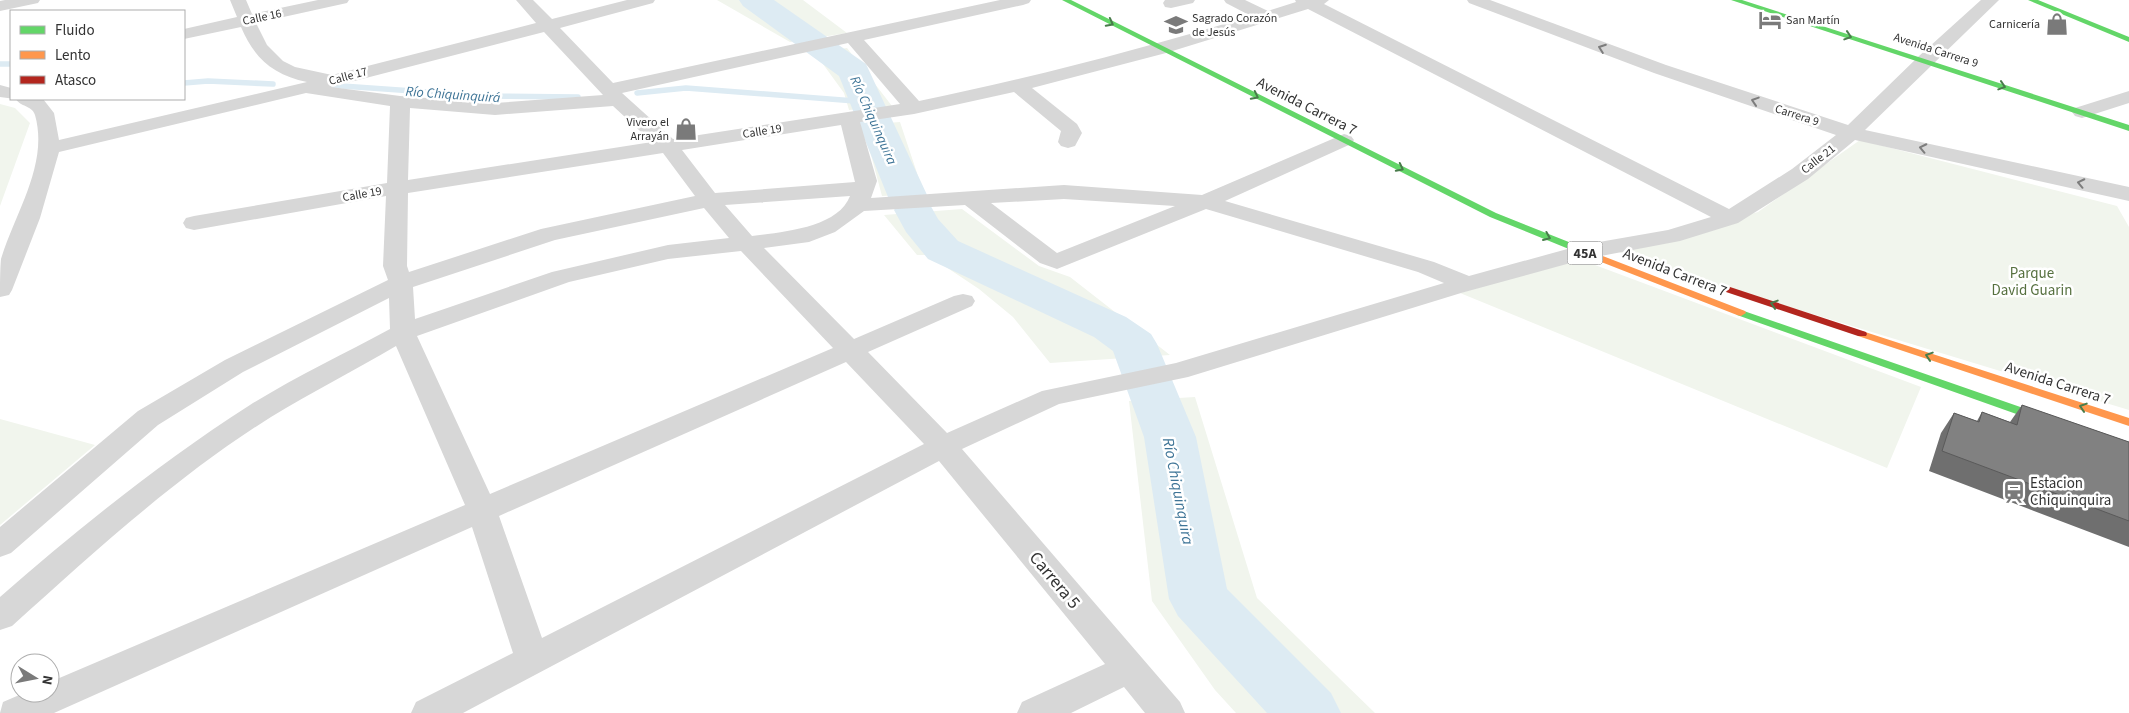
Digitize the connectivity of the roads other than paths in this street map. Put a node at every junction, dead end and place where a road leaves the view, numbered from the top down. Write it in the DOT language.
graph roads {
  1 [pos="32,0"];
  2 [pos="238,0"];
  3 [pos="341,0"];
  4 [pos="524,0"];
  5 [pos="646,0"];
  6 [pos="1023,0"];
  7 [pos="1066,0"];
  8 [pos="1187,0"];
  9 [pos="1232,0"];
  10 [pos="1475,0"];
  11 [pos="1734,0"];
  12 [pos="1992,0"];
  13 [pos="2032,0"];
  14 [pos="1312,1"];
  15 [pos="1171,3"];
  16 [pos="0,6"];
  17 [pos="1267,17"];
  18 [pos="247,21"];
  19 [pos="548,24"];
  20 [pos="185,34"];
  21 [pos="843,39"];
  22 [pos="2129,40"];
  23 [pos="1162,41"];
  24 [pos="1182,42"];
  25 [pos="1200,50"];
  26 [pos="1925,60"];
  27 [pos="333,80"];
  28 [pos="1018,86"];
  29 [pos="300,88"];
  30 [pos="613,95"];
  31 [pos="2129,97"];
  32 [pos="28,100"];
  33 [pos="400,102"];
  34 [pos="914,108"];
  35 [pos="2082,112"];
  36 [pos="854,116"];
  37 [pos="2129,128"];
  38 [pos="1852,133"];
  39 [pos="1344,140"];
  40 [pos="1068,142"];
  41 [pos="668,146"];
  42 [pos="50,148"];
  43 [pos="397,188"];
  44 [pos="2129,194"];
  45 [pos="861,196"];
  46 [pos="970,198"];
  47 [pos="709,200"];
  48 [pos="1205,202"];
  49 [pos="1730,218"];
  50 [pos="194,223"];
  51 [pos="745,242"];
  52 [pos="1591,246"];
  53 [pos="1628,255"];
  54 [pos="401,283"];
  55 [pos="1468,284"];
  56 [pos="1717,285"];
  57 [pos="0,290"];
  58 [pos="964,301"];
  59 [pos="403,332"];
  60 [pos="849,350"];
  61 [pos="2129,422"];
  62 [pos="2064,426"];
  63 [pos="943,446"];
  64 [pos="482,510"];
  65 [pos="0,545"];
  66 [pos="0,617"];
  67 [pos="532,659"];
  68 [pos="1129,669"];
  69 [pos="16,713"];
  70 [pos="429,713"];
  71 [pos="1035,713"];
  72 [pos="1166,713"];
  1 -- 16 [label="street"];
  2 -- 18 [label="street"];
  3 -- 18 [label="street, Calle 16"];
  4 -- 19 [label="street, Carrera 5"];
  5 -- 19 [label="street, Calle 17"];
  6 -- 21 [label="street"];
  7 -- 23 [label="main road, Avenida Carrera 7 / 45A, one-way"];
  8 -- 15 [label="street"];
  9 -- 17 [label="street"];
  38 -- 10 [label="street, Carrera 9, one-way"];
  11 -- 26 [label="main road, Avenida Carrera 9, one-way"];
  12 -- 26 [label="street, Calle 21"];
  13 -- 22 [label="main road"];
  14 -- 17 [label="street, Calle 19"];
  14 -- 49 [label="street"];
  17 -- 24 [label="street, Calle 19"];
  18 -- 20 [label="street, Calle 16"];
  18 -- 27 [label="street"];
  19 -- 27 [label="street, Calle 17"];
  19 -- 30 [label="street, Carrera 5"];
  21 -- 30 [label="street"];
  21 -- 34 [label="street"];
  23 -- 24 [label="street, Calle 19"];
  23 -- 28 [label="street, Calle 19"];
  23 -- 39 [label="main road, Avenida Carrera 7 / 45A, one-way"];
  24 -- 25 [label="main road"];
  26 -- 35 [label="main road, Avenida Carrera 9, one-way"];
  26 -- 38 [label="street, Calle 21"];
  27 -- 29 [label="street, Calle 17"];
  28 -- 34 [label="street, Calle 19"];
  28 -- 40 [label="street"];
  29 -- 33 [label="street"];
  29 -- 42 [label="street, Calle 17"];
  30 -- 33 [label="street"];
  30 -- 41 [label="street, Carrera 5"];
  31 -- 35 [label="street"];
  32 -- 42 [label="street"];
  33 -- 43 [label="street"];
  34 -- 36 [label="street, Calle 19"];
  35 -- 37 [label="main road, Avenida Carrera 9"];
  36 -- 41 [label="street, Calle 19"];
  36 -- 45 [label="street"];
  44 -- 38 [label="street, Carrera 9, one-way"];
  38 -- 49 [label="street, Calle 21"];
  39 -- 48 [label="street"];
  39 -- 52 [label="main road, Avenida Carrera 7 / 45A, one-way"];
  41 -- 43 [label="street, Calle 19"];
  41 -- 47 [label="street, Carrera 5"];
  42 -- 57 [label="street"];
  43 -- 50 [label="street, Calle 19"];
  43 -- 54 [label="street"];
  45 -- 46 [label="street"];
  45 -- 47 [label="street"];
  45 -- 51 [label="street"];
  46 -- 48 [label="street"];
  46 -- 48 [label="street"];
  47 -- 51 [label="street, Carrera 5"];
  47 -- 54 [label="street"];
  48 -- 55 [label="street"];
  49 -- 52 [label="street, Calle 21"];
  51 -- 59 [label="street"];
  51 -- 60 [label="street, Carrera 5"];
  52 -- 53 [label="main road, Avenida Carrera 7 / 45A"];
  52 -- 55 [label="street"];
  52 -- 62 [label="main road, Avenida Carrera 7 / 45A"];
  54 -- 59 [label="street"];
  54 -- 65 [label="street"];
  55 -- 63 [label="street"];
  61 -- 56 [label="main road, Avenida Carrera 7, one-way"];
  58 -- 60 [label="street"];
  59 -- 64 [label="street"];
  59 -- 66 [label="street"];
  60 -- 63 [label="street, Carrera 5"];
  60 -- 64 [label="street"];
  63 -- 67 [label="street"];
  63 -- 68 [label="street, Carrera 5"];
  64 -- 67 [label="street"];
  64 -- 69 [label="street"];
  67 -- 70 [label="street"];
  68 -- 71 [label="street"];
  68 -- 72 [label="street, Carrera 5"];
}
